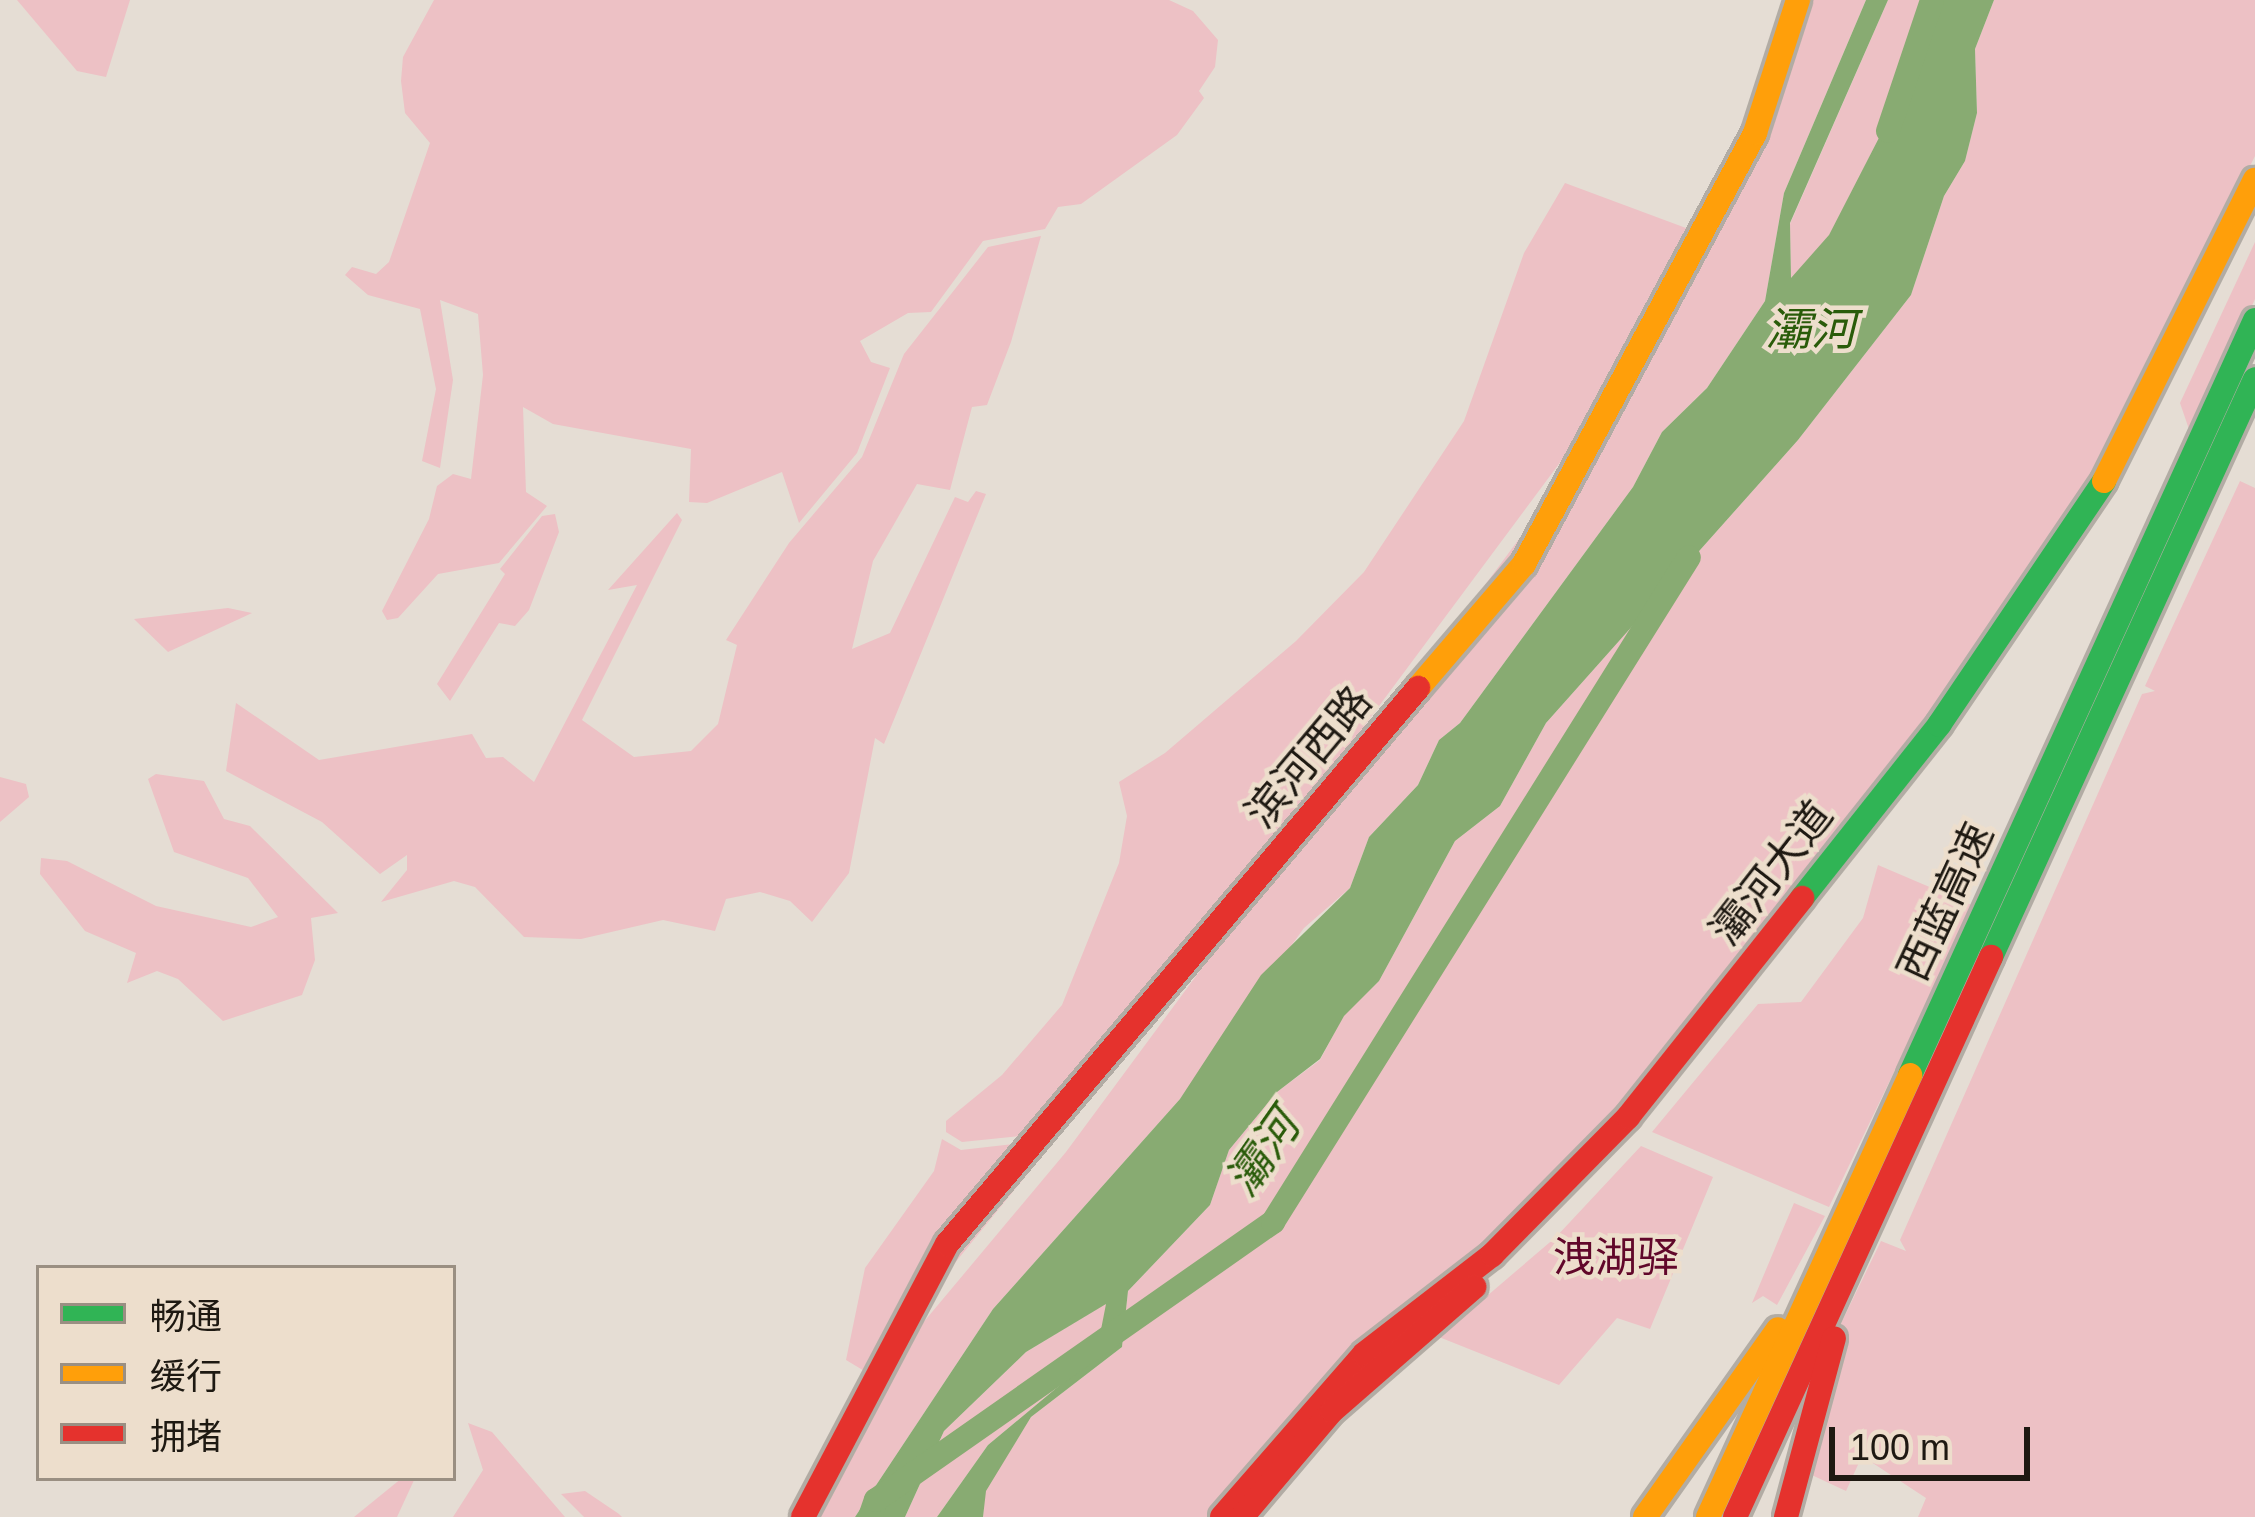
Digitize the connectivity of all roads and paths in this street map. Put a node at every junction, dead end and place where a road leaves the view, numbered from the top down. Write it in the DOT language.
graph roads {
  1 [pos="1798,0"];
  2 [pos="2255,180"];
  3 [pos="2255,213"];
  4 [pos="2255,320"];
  5 [pos="2255,380"];
  6 [pos="1878,1174"];
  7 [pos="803,1517"];
  8 [pos="1222,1517"];
  9 [pos="1242,1517"];
  10 [pos="1645,1517"];
  11 [pos="1708,1517"];
  12 [pos="1735,1517"];
  13 [pos="1786,1517"];
  1 -- 7 [label="main road, 滨河西路"];
  2 -- 8 [label="main road, 灞河大道"];
  3 -- 9 [label="main road, 灞河大道"];
  4 -- 6 [label="main road, 西蓝高速"];
  5 -- 6 [label="main road, 西蓝高速"];
  6 -- 10 [label="main road"];
  6 -- 11 [label="main road, 西蓝高速"];
  6 -- 12 [label="main road, 西蓝高速"];
  6 -- 13 [label="main road"];
}
